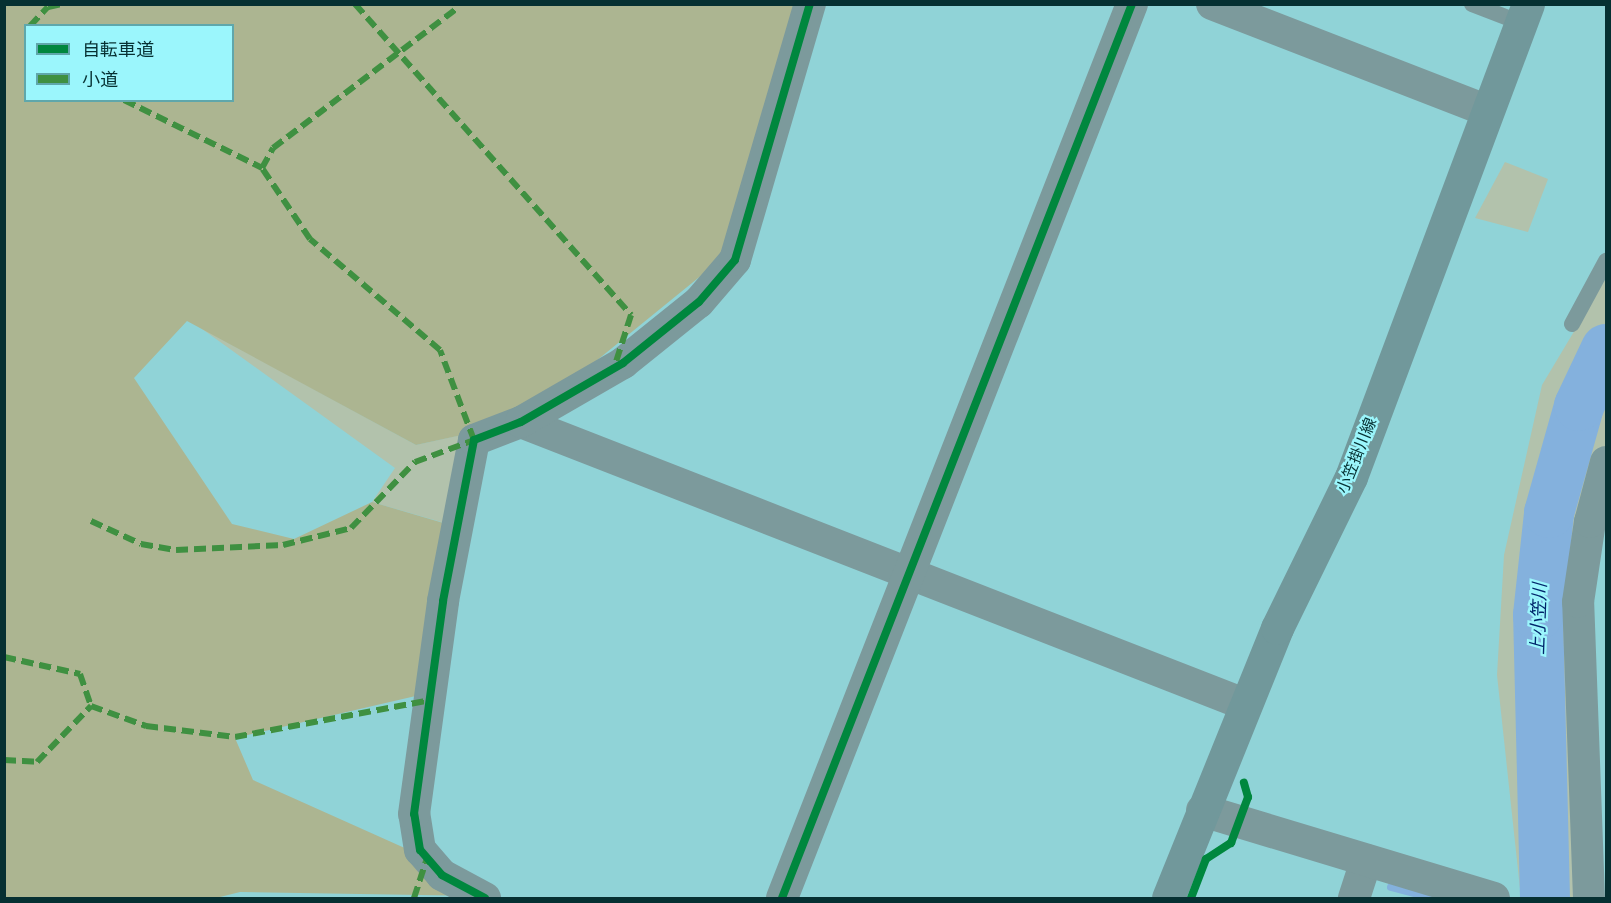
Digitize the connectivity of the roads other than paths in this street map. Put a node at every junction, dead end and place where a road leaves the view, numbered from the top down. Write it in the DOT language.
graph roads {
  1 [pos="810,4"];
  2 [pos="1132,4"];
  3 [pos="1212,4"];
  4 [pos="1473,4"];
  5 [pos="1525,14"];
  6 [pos="1488,111"];
  7 [pos="1606,261"];
  8 [pos="1572,324"];
  9 [pos="521,422"];
  10 [pos="1606,462"];
  11 [pos="897,571"];
  12 [pos="1244,704"];
  13 [pos="1202,810"];
  14 [pos="1366,860"];
  15 [pos="485,898"];
  16 [pos="782,898"];
  17 [pos="1168,898"];
  18 [pos="1354,898"];
  19 [pos="1493,898"];
  20 [pos="1589,898"];
  1 -- 9 [label="street"];
  2 -- 11 [label="street"];
  3 -- 6 [label="street"];
  4 -- 5 [label="lane"];
  5 -- 6 [label="main road, 小笠掛川線"];
  6 -- 12 [label="main road, 小笠掛川線"];
  7 -- 8 [label="lane"];
  9 -- 11 [label="street"];
  9 -- 15 [label="street"];
  10 -- 20 [label="street"];
  11 -- 12 [label="street"];
  11 -- 16 [label="street"];
  12 -- 13 [label="main road, 小笠掛川線"];
  13 -- 14 [label="street"];
  13 -- 17 [label="main road, 小笠掛川線"];
  14 -- 18 [label="street"];
  14 -- 19 [label="street"];
}
